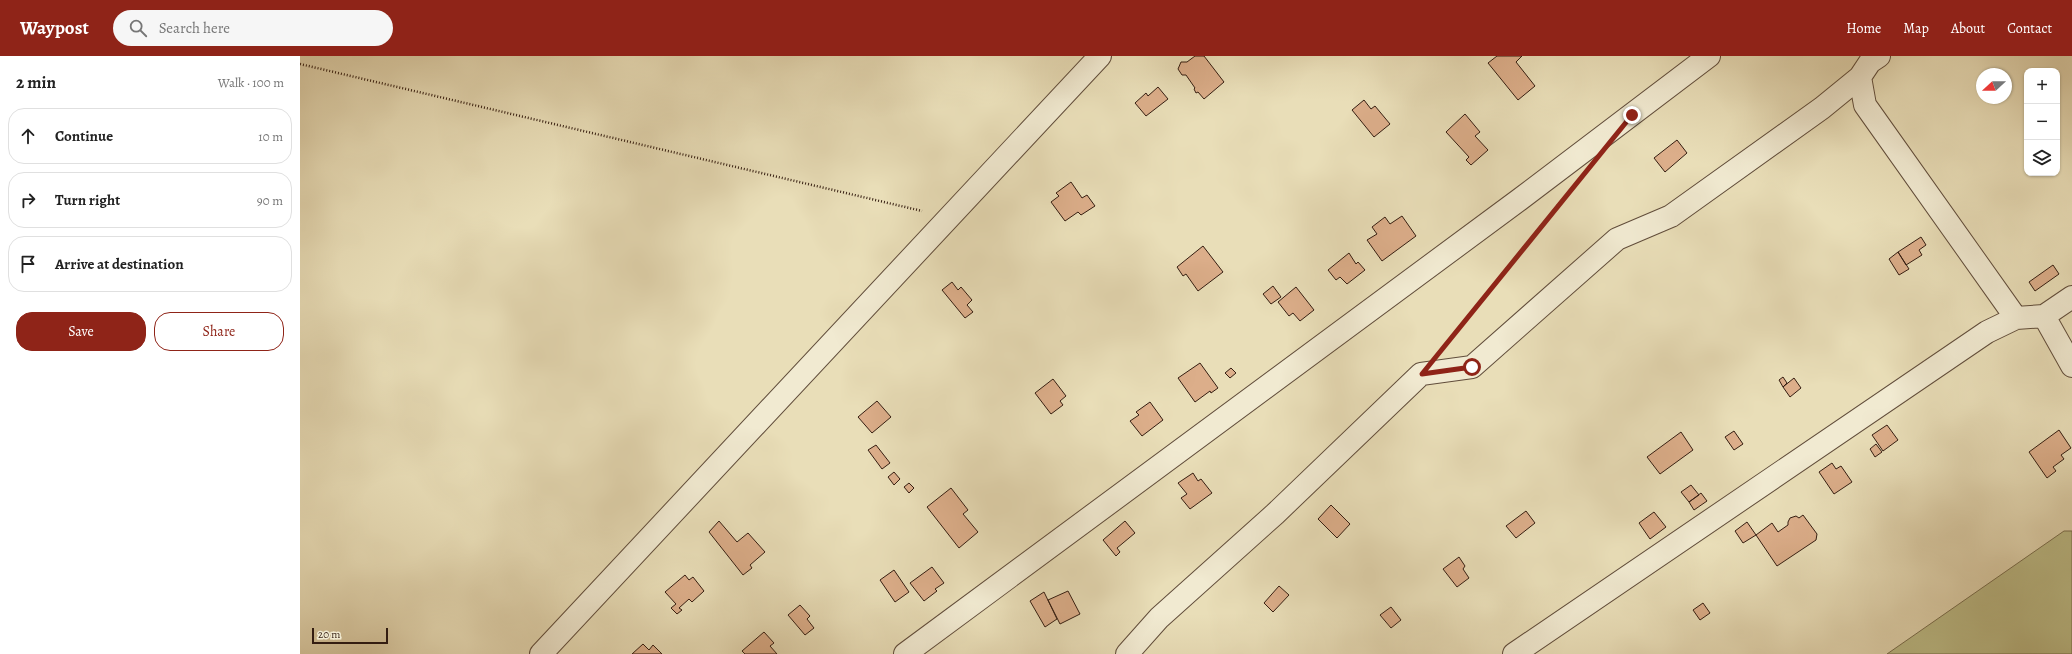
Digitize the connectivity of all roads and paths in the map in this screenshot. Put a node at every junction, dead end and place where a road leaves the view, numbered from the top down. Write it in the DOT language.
graph roads {
  1 [pos="1100,56"];
  2 [pos="1709,56"];
  3 [pos="1879,56"];
  4 [pos="300,64"];
  5 [pos="1860,77"];
  6 [pos="1567,195"];
  7 [pos="949,217"];
  8 [pos="2072,297"];
  9 [pos="2044,316"];
  10 [pos="2016,318"];
  11 [pos="2072,366"];
  12 [pos="1422,374"];
  13 [pos="541,654"];
  14 [pos="905,654"];
  15 [pos="1127,654"];
  16 [pos="1514,654"];
  1 -- 7 [label="street"];
  2 -- 14 [label="street"];
  3 -- 5 [label="street"];
  4 -- 7 [label="path"];
  5 -- 10 [label="street"];
  5 -- 12 [label="street"];
  6 -- 12 [label="path"];
  7 -- 13 [label="street"];
  8 -- 9 [label="street"];
  9 -- 10 [label="street"];
  9 -- 11 [label="street"];
  10 -- 16 [label="street"];
  12 -- 15 [label="street"];
}
